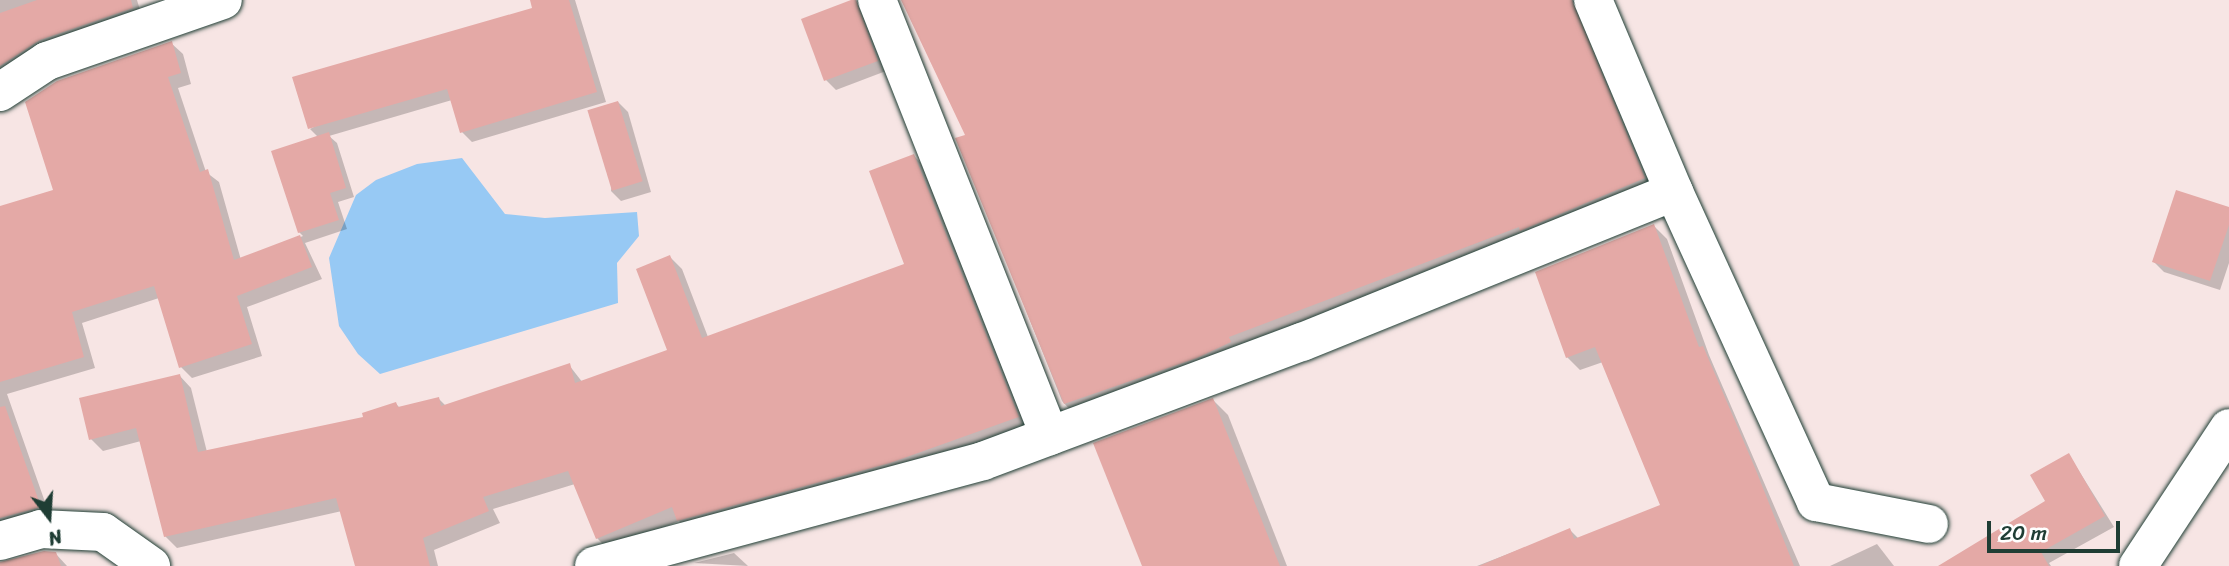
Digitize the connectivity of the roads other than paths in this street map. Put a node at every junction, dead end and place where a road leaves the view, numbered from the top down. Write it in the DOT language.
graph roads {
  1 [pos="223,0"];
  2 [pos="877,0"];
  3 [pos="1593,0"];
  4 [pos="149,12"];
  5 [pos="0,92"];
  6 [pos="1674,192"];
  7 [pos="2229,428"];
  8 [pos="1050,436"];
  9 [pos="1929,524"];
  10 [pos="0,541"];
  11 [pos="151,566"];
  12 [pos="594,566"];
  13 [pos="2138,566"];
  1 -- 4 [label="street"];
  2 -- 8 [label="street"];
  3 -- 6 [label="street"];
  4 -- 5 [label="street"];
  6 -- 8 [label="street"];
  6 -- 9 [label="street"];
  7 -- 13 [label="street"];
  8 -- 12 [label="street"];
  10 -- 11 [label="street"];
}
